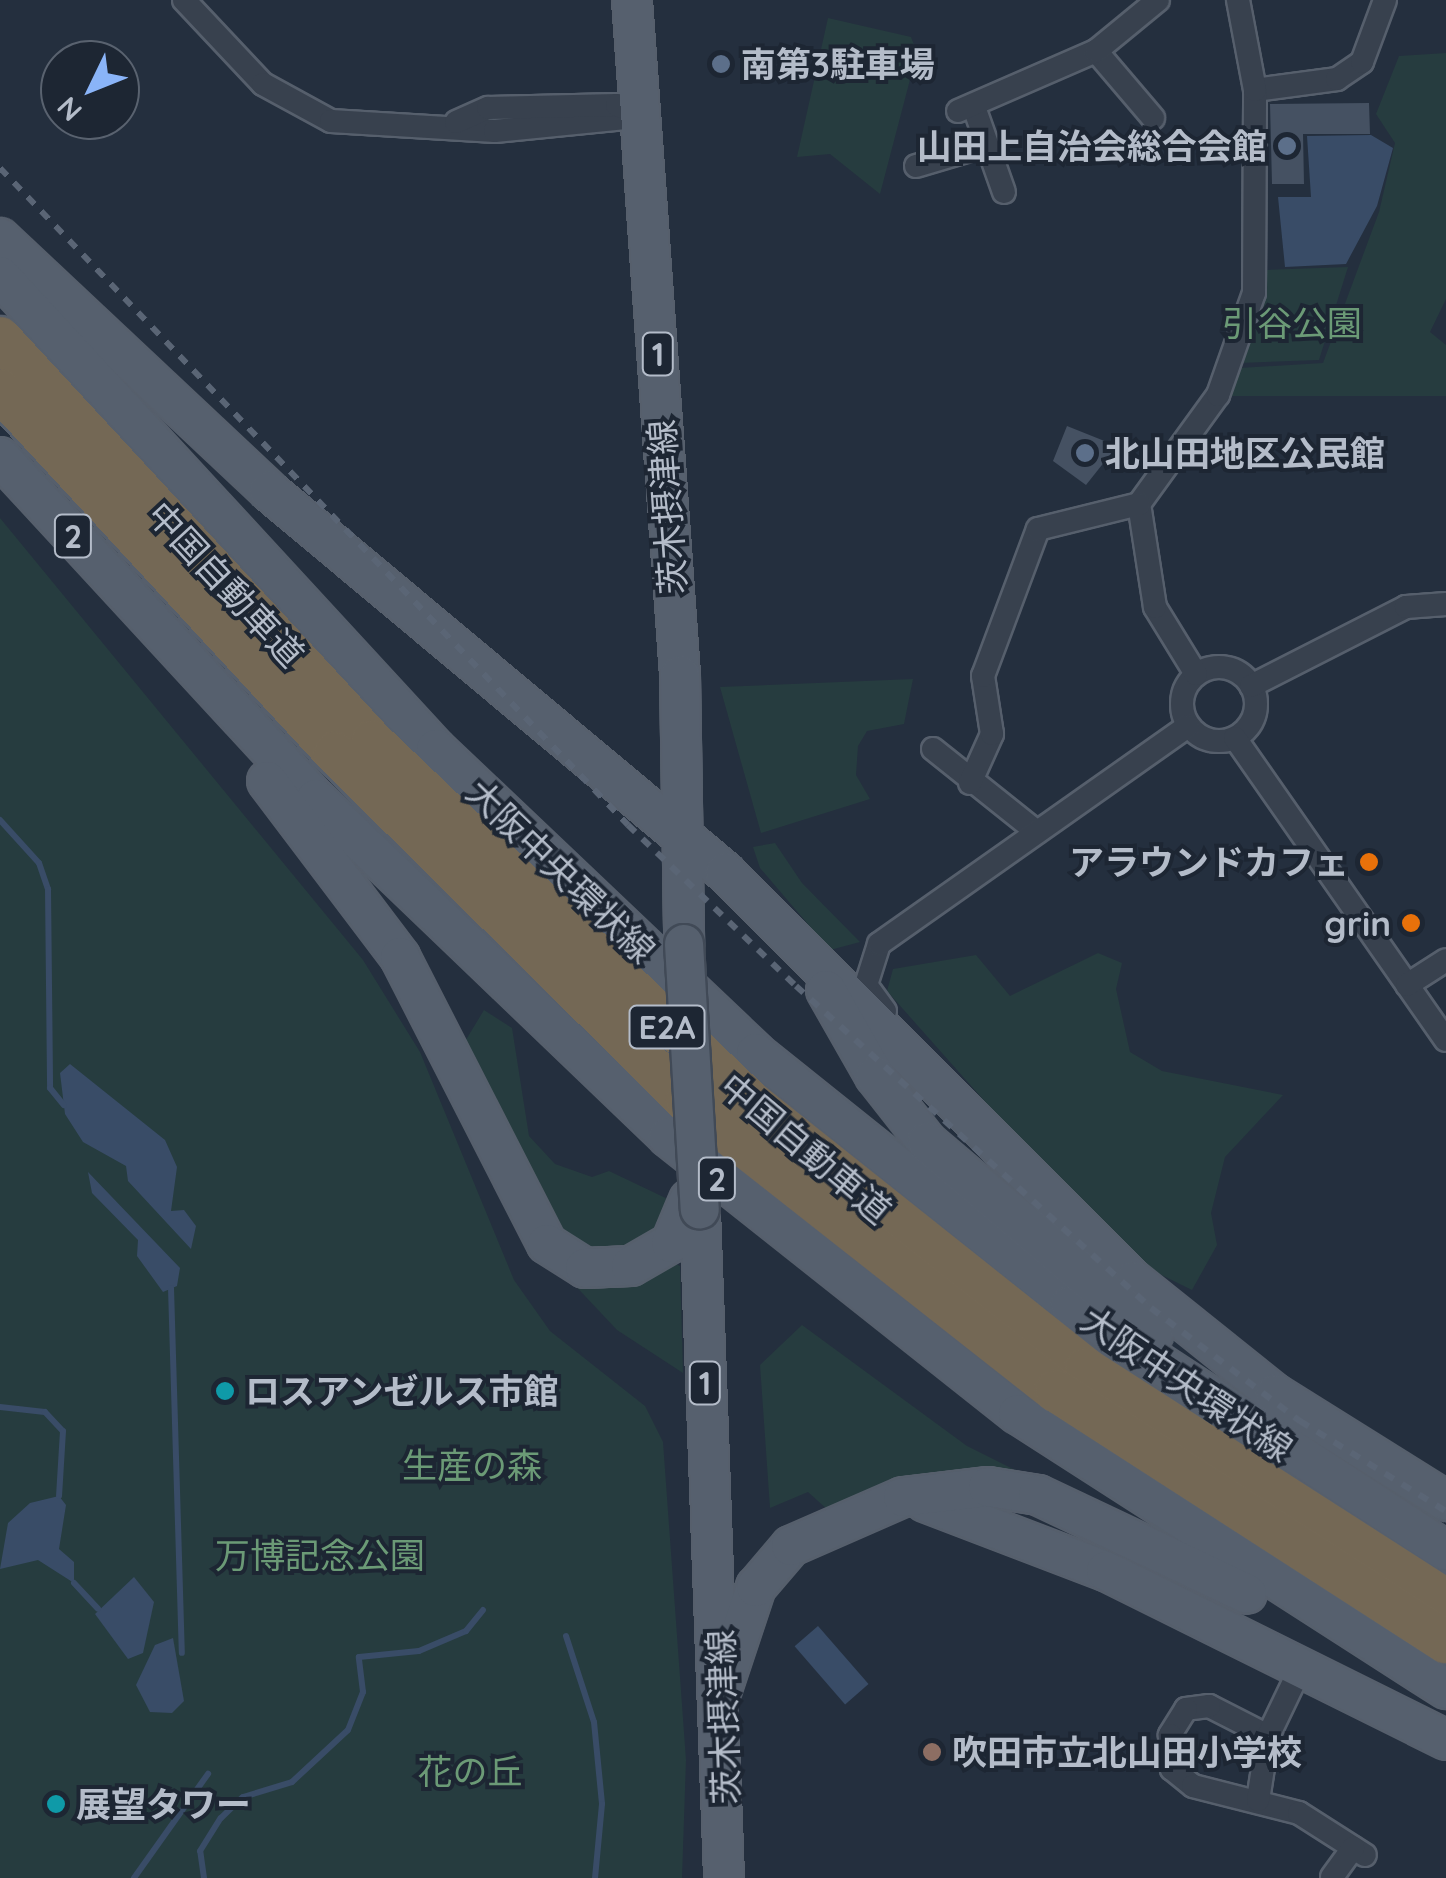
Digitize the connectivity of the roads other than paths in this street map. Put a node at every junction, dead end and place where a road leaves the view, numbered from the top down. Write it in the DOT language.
graph roads {
  1 [pos="184,0"];
  2 [pos="632,0"];
  3 [pos="1158,0"];
  4 [pos="1238,0"];
  5 [pos="1384,0"];
  6 [pos="1096,51"];
  7 [pos="1254,90"];
  8 [pos="645,116"];
  9 [pos="1153,118"];
  10 [pos="987,145"];
  11 [pos="916,166"];
  12 [pos="1004,192"];
  13 [pos="0,238"];
  14 [pos="0,276"];
  15 [pos="0,338"];
  16 [pos="0,390"];
  17 [pos="0,457"];
  18 [pos="1139,504"];
  19 [pos="1446,604"];
  20 [pos="146,615"];
  21 [pos="1196,674"];
  22 [pos="1252,686"];
  23 [pos="1188,726"];
  24 [pos="1235,738"];
  25 [pos="933,750"];
  26 [pos="970,784"];
  27 [pos="1036,832"];
  28 [pos="682,835"];
  29 [pos="693,953"];
  30 [pos="1446,960"];
  31 [pos="812,961"];
  32 [pos="1406,986"];
  33 [pos="1446,1040"];
  34 [pos="940,1086"];
  35 [pos="701,1211"];
  36 [pos="904,1497"];
  37 [pos="1446,1501"];
  38 [pos="1383,1513"];
  39 [pos="1446,1551"];
  40 [pos="1436,1638"];
  41 [pos="1369,1646"];
  42 [pos="1303,1662"];
  43 [pos="722,1690"];
  44 [pos="1268,1736"];
  45 [pos="1446,1740"];
  46 [pos="1258,1800"];
  47 [pos="724,1878"];
  48 [pos="1332,1878"];
  1 -- 8 [label="street"];
  2 -- 8 [label="main road, 茨木摂津線 / 1"];
  3 -- 6 [label="street"];
  4 -- 7 [label="street"];
  5 -- 7 [label="street"];
  6 -- 9 [label="street"];
  6 -- 10 [label="street"];
  7 -- 18 [label="street"];
  8 -- 28 [label="main road, 茨木摂津線 / 1"];
  10 -- 11 [label="street"];
  10 -- 12 [label="street"];
  13 -- 28 [label="main road"];
  14 -- 38 [label="main road, 大阪中央環状線"];
  15 -- 40 [label="highway, 中国自動車道 / E2A"];
  16 -- 40 [label="highway, 中国自動車道 / E2A"];
  17 -- 20 [label="main road, 2"];
  18 -- 21 [label="street"];
  18 -- 26 [label="street"];
  19 -- 22 [label="street"];
  20 -- 35 [label="main road"];
  20 -- 41 [label="main road, 2"];
  21 -- 22 [label="street"];
  21 -- 23 [label="street"];
  22 -- 24 [label="street"];
  23 -- 24 [label="street"];
  23 -- 27 [label="street"];
  24 -- 32 [label="street"];
  25 -- 26 [label="street"];
  26 -- 27 [label="street"];
  27 -- 34 [label="street"];
  28 -- 29 [label="main road, 茨木摂津線 / 1"];
  28 -- 31 [label="main road"];
  29 -- 35 [label="main road, 茨木摂津線 / 1"];
  29 -- 35 [label="main road, 茨木摂津線 / 1, bridge"];
  30 -- 32 [label="street"];
  31 -- 34 [label="main road"];
  31 -- 38 [label="main road"];
  32 -- 33 [label="street"];
  34 -- 37 [label="main road"];
  35 -- 43 [label="main road, 茨木摂津線 / 1"];
  36 -- 41 [label="main road"];
  36 -- 42 [label="main road"];
  36 -- 43 [label="main road"];
  38 -- 39 [label="main road, 大阪中央環状線"];
  40 -- 41 [label="main road, 2"];
  42 -- 44 [label="street"];
  42 -- 45 [label="main road"];
  43 -- 47 [label="main road, 茨木摂津線 / 1"];
  44 -- 46 [label="street"];
  44 -- 46 [label="street"];
  46 -- 48 [label="street"];
}
